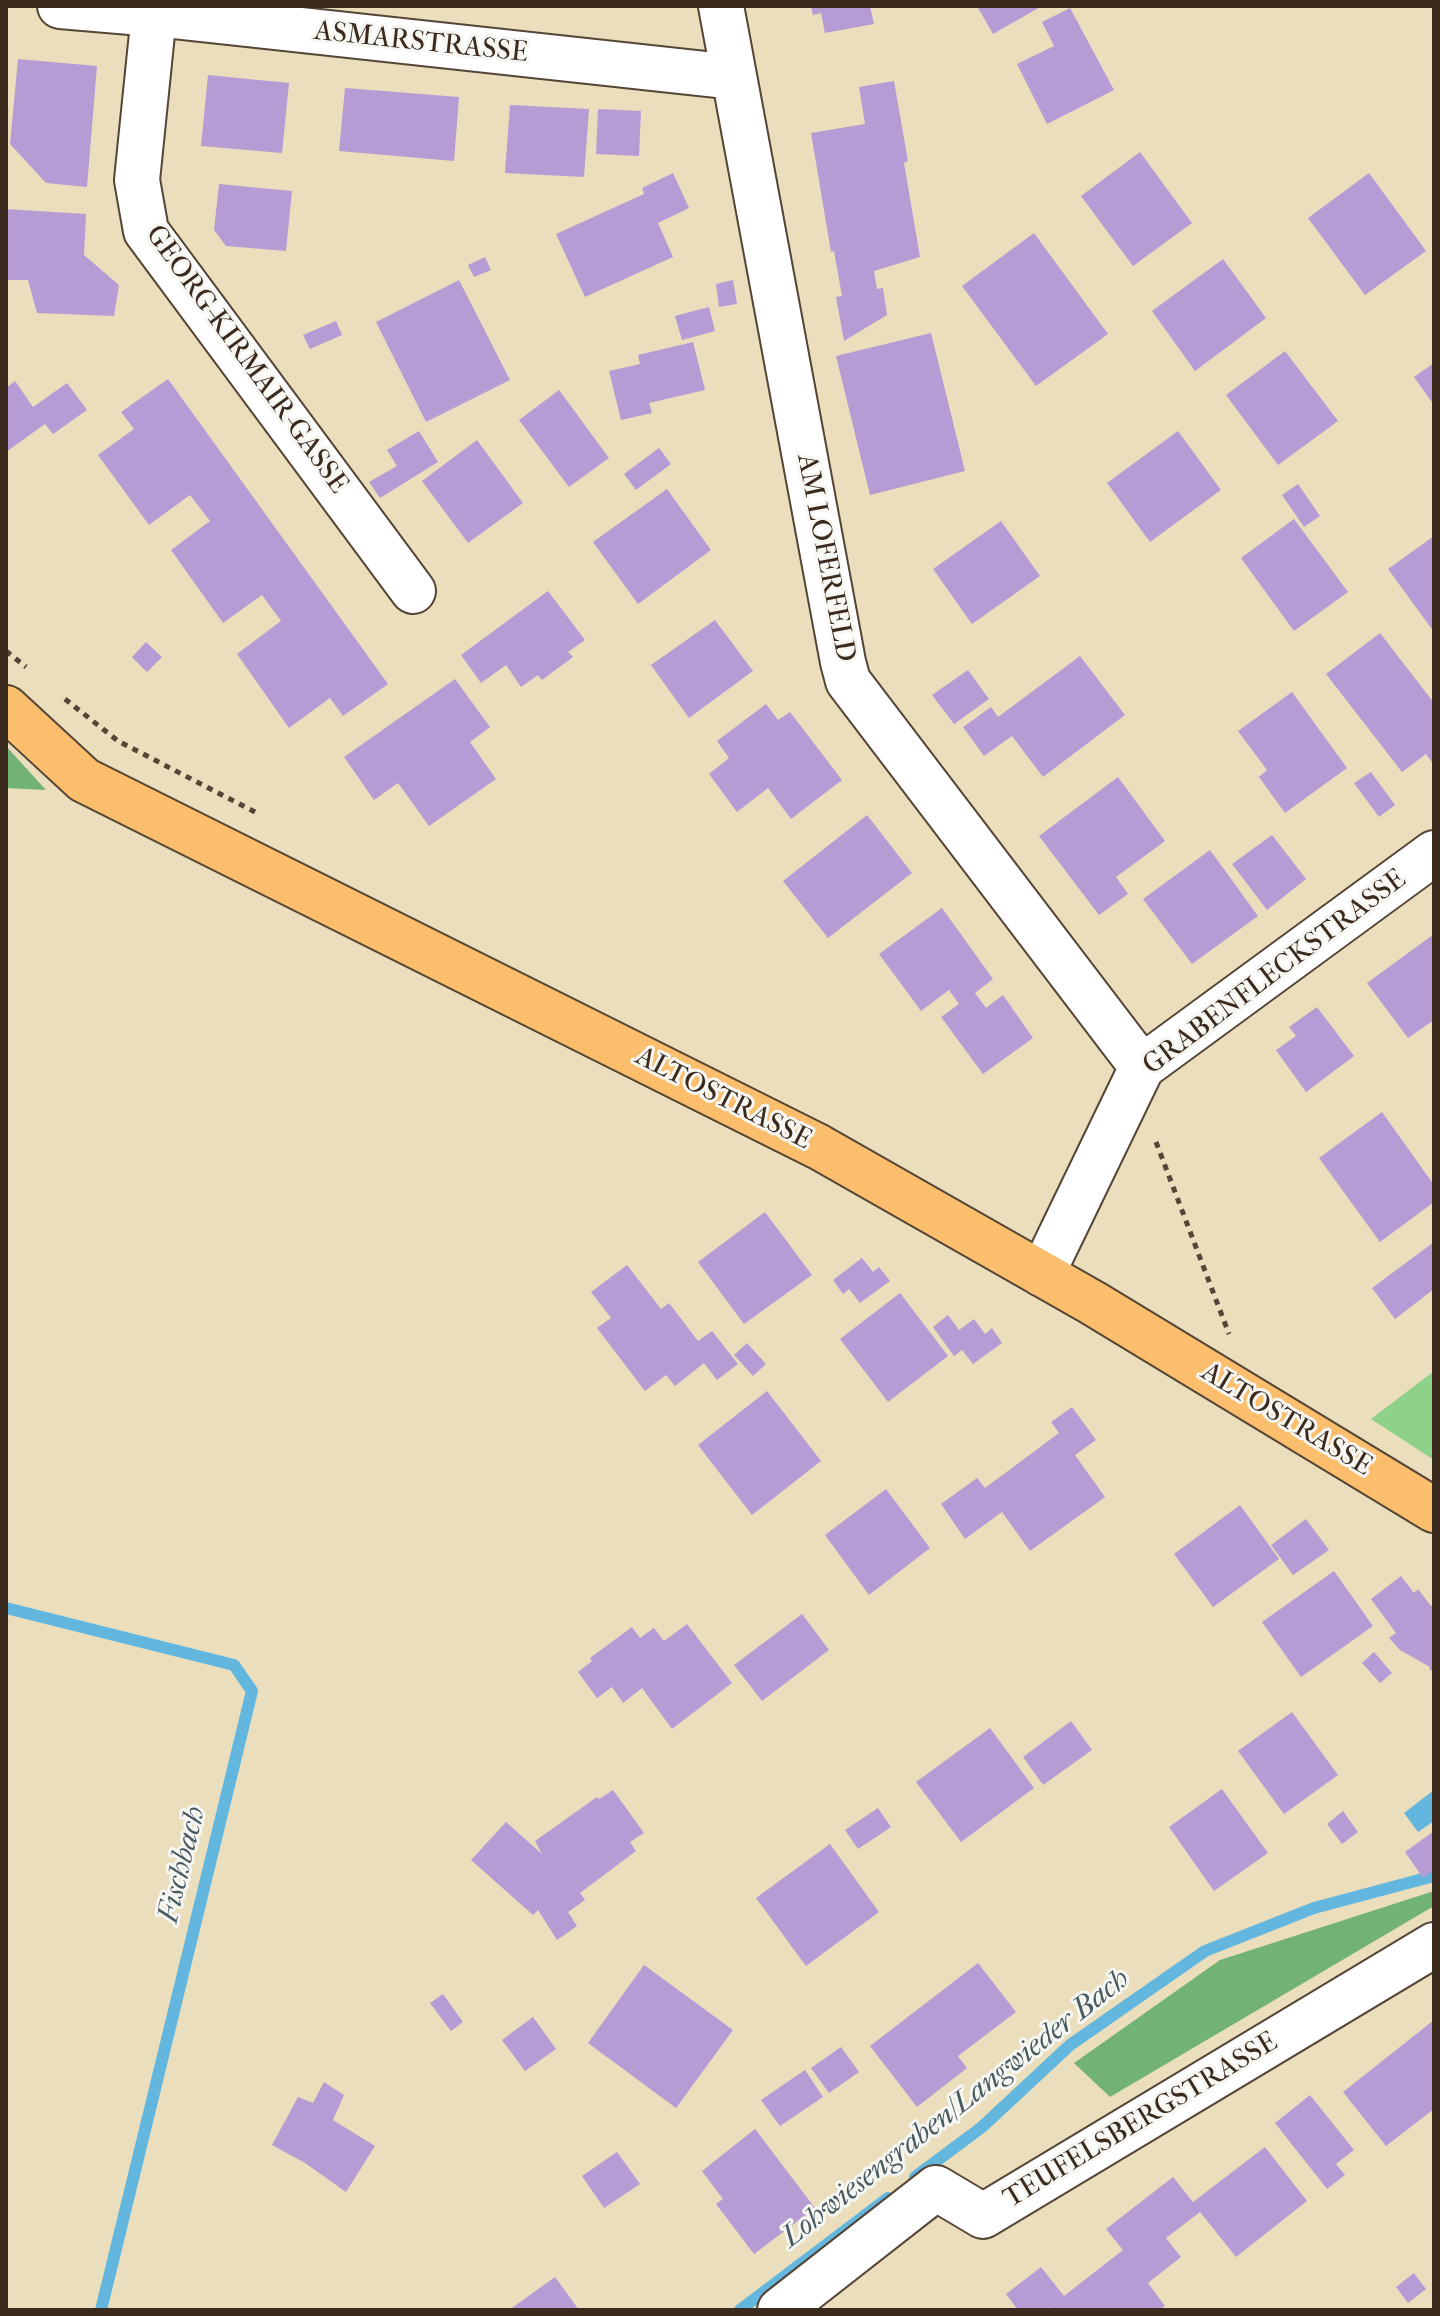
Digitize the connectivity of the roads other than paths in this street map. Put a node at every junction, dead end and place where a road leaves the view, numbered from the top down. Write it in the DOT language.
graph roads {
  1 [pos="60,6"];
  2 [pos="721,6"];
  3 [pos="154,14"];
  4 [pos="734,77"];
  5 [pos="413,591"];
  6 [pos="6,708"];
  7 [pos="1434,853"];
  8 [pos="1138,1076"];
  9 [pos="1042,1274"];
  10 [pos="1434,1510"];
  11 [pos="1434,1945"];
  12 [pos="780,2310"];
  1 -- 3 [label="street, ASMARSTRASSE"];
  2 -- 4 [label="street, AM LOFERFELD"];
  3 -- 4 [label="street, ASMARSTRASSE"];
  3 -- 5 [label="street, GEORG-KIRMAIR-GASSE"];
  4 -- 8 [label="street, AM LOFERFELD"];
  6 -- 9 [label="main road, ALTOSTRASSE"];
  7 -- 8 [label="street, GRABENFLECKSTRASSE"];
  8 -- 9 [label="street, GRABENFLECKSTRASSE"];
  9 -- 10 [label="main road, ALTOSTRASSE"];
  11 -- 12 [label="street, TEUFELSBERGSTRASSE"];
}
